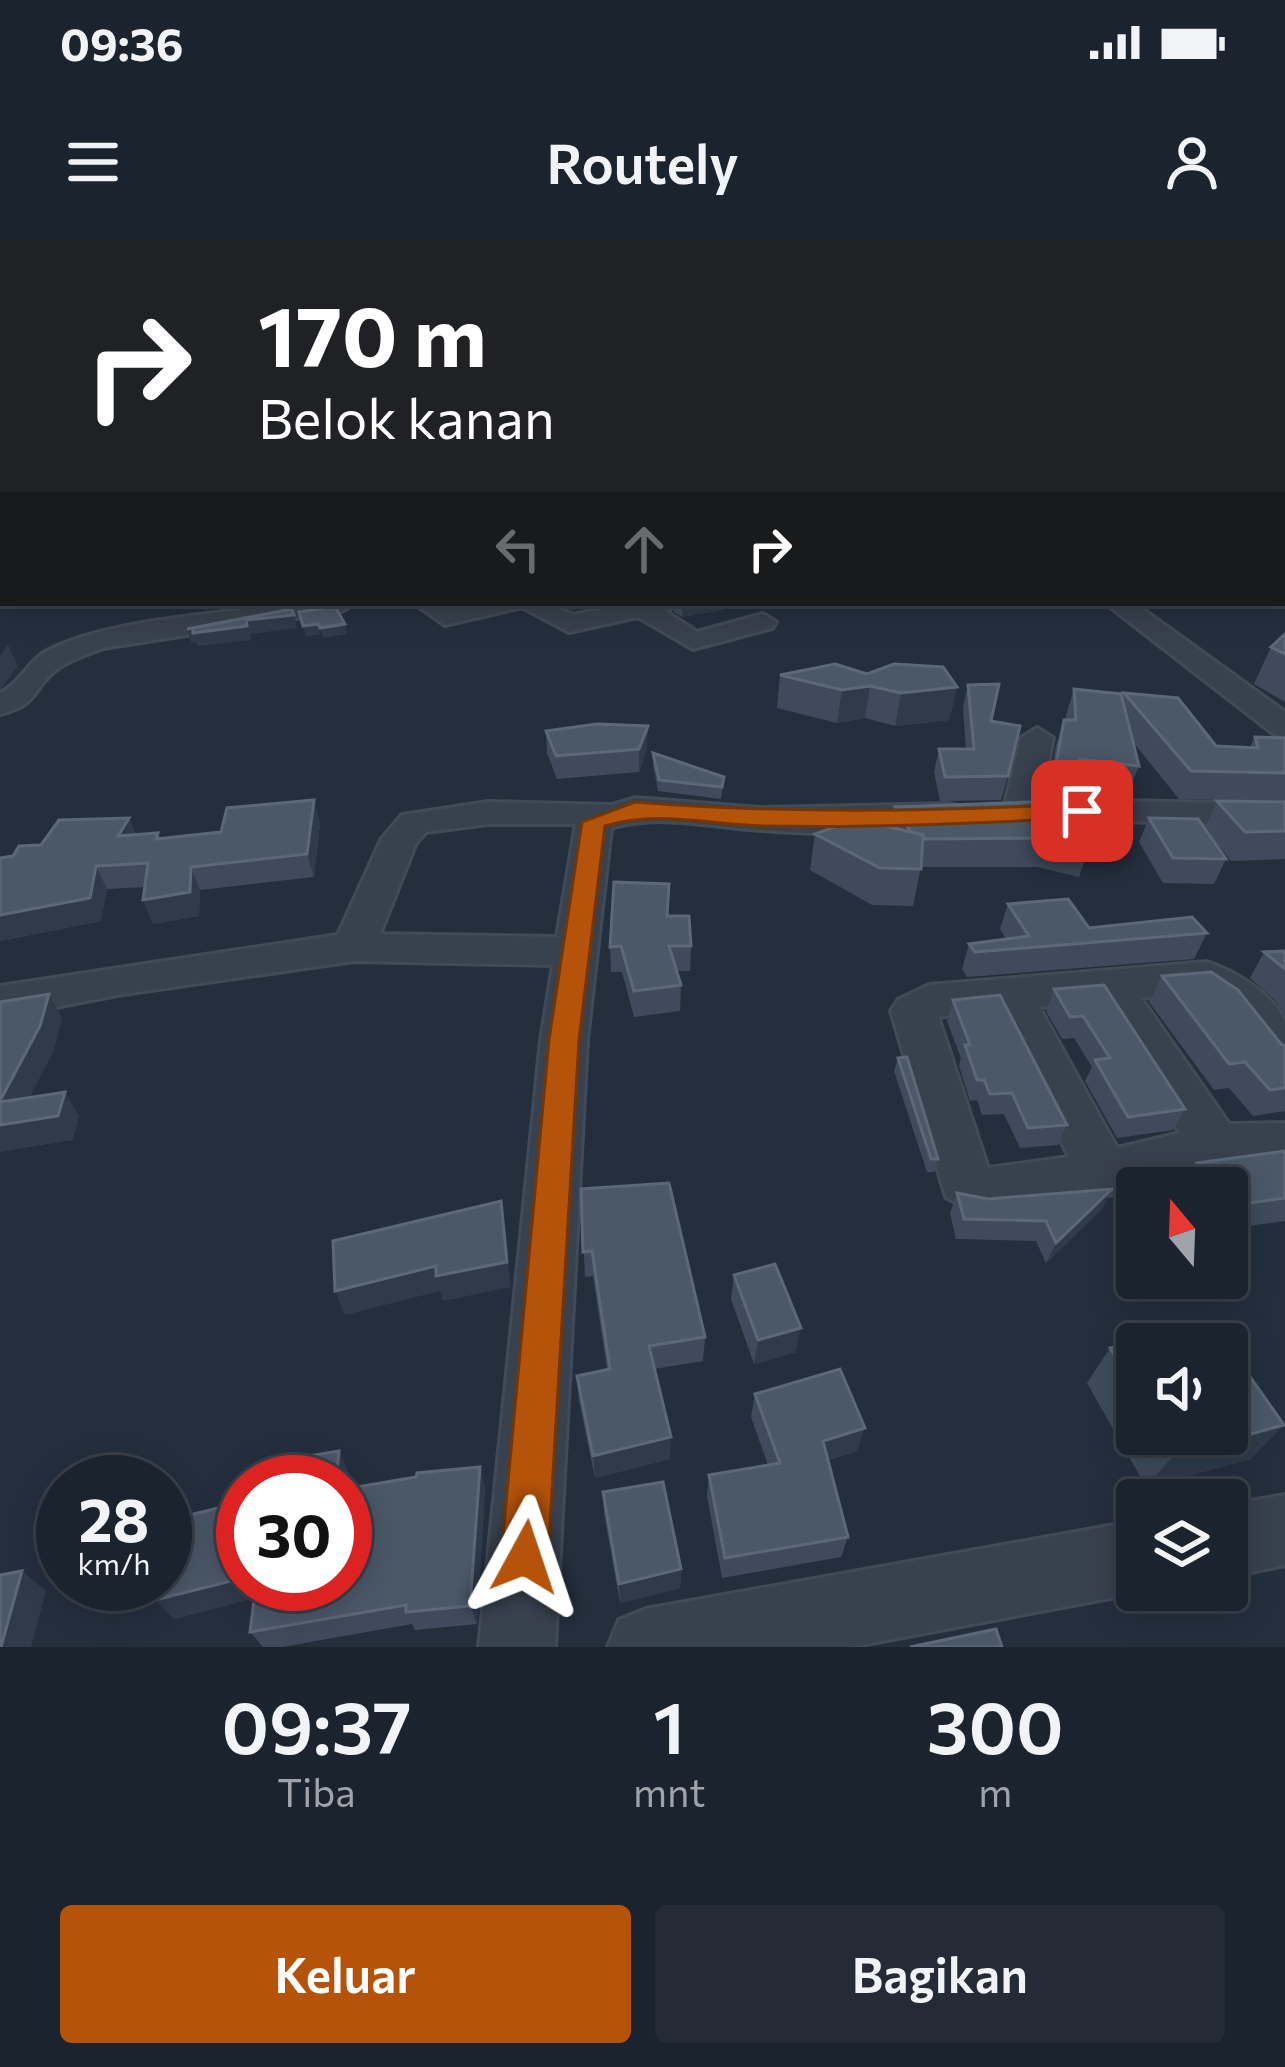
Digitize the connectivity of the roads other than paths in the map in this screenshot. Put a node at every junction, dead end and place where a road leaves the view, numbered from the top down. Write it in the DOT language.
graph roads {
  1 [pos="322,606"];
  2 [pos="432,606"];
  3 [pos="498,606"];
  4 [pos="537,606"];
  5 [pos="656,606"];
  6 [pos="1122,606"];
  7 [pos="763,622"];
  8 [pos="0,705"];
  9 [pos="1281,719"];
  10 [pos="1037,738"];
  11 [pos="1021,812"];
  12 [pos="607,814"];
  13 [pos="1285,815"];
  14 [pos="354,947"];
  15 [pos="575,950"];
  16 [pos="1110,986"];
  17 [pos="1011,996"];
  18 [pos="0,1002"];
  19 [pos="1285,1056"];
  20 [pos="1285,1144"];
  21 [pos="1215,1145"];
  22 [pos="1104,1174"];
  23 [pos="1285,1530"];
  24 [pos="1248,1537"];
  25 [pos="1116,1561"];
  26 [pos="518,1647"];
  27 [pos="646,1647"];
  1 -- 8 [label="street"];
  2 -- 3 [label="street"];
  4 -- 5 [label="street"];
  5 -- 7 [label="street"];
  6 -- 9 [label="street"];
  10 -- 11 [label="street"];
  11 -- 12 [label="street"];
  11 -- 13 [label="street"];
  12 -- 14 [label="street"];
  12 -- 15 [label="street"];
  14 -- 15 [label="street"];
  14 -- 18 [label="street"];
  15 -- 26 [label="street"];
  16 -- 17 [label="street"];
  16 -- 19 [label="street"];
  16 -- 21 [label="street"];
  17 -- 22 [label="street"];
  17 -- 22 [label="street"];
  20 -- 21 [label="street"];
  21 -- 22 [label="street"];
  23 -- 24 [label="street"];
  25 -- 27 [label="street"];
}
